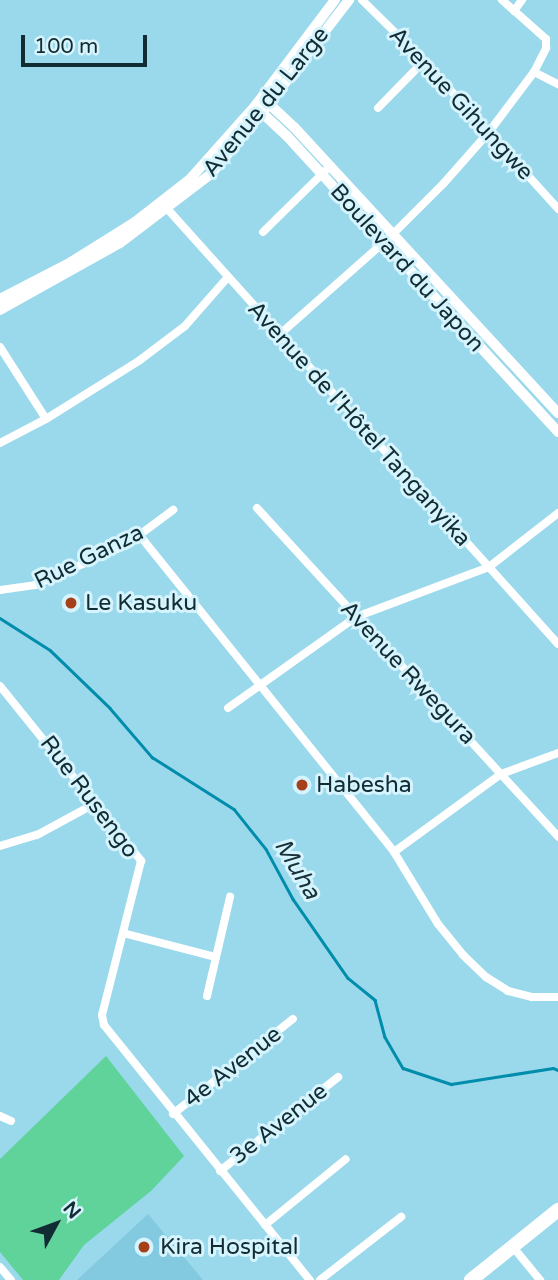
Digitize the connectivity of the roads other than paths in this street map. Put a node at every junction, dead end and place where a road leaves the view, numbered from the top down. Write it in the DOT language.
graph roads {
  1 [pos="335,0"];
  2 [pos="349,0"];
  3 [pos="362,0"];
  4 [pos="502,0"];
  5 [pos="523,0"];
  6 [pos="514,11"];
  7 [pos="424,61"];
  8 [pos="534,72"];
  9 [pos="558,84"];
  10 [pos="262,105"];
  11 [pos="378,108"];
  12 [pos="489,131"];
  13 [pos="326,170"];
  14 [pos="164,206"];
  15 [pos="558,209"];
  16 [pos="263,232"];
  17 [pos="393,234"];
  18 [pos="384,242"];
  19 [pos="228,277"];
  20 [pos="0,299"];
  21 [pos="0,310"];
  22 [pos="279,335"];
  23 [pos="494,343"];
  24 [pos="0,347"];
  25 [pos="484,352"];
  26 [pos="558,413"];
  27 [pos="46,419"];
  28 [pos="558,432"];
  29 [pos="0,443"];
  30 [pos="257,508"];
  31 [pos="173,510"];
  32 [pos="558,513"];
  33 [pos="141,537"];
  34 [pos="489,568"];
  35 [pos="0,590"];
  36 [pos="356,617"];
  37 [pos="558,645"];
  38 [pos="0,686"];
  39 [pos="259,686"];
  40 [pos="228,708"];
  41 [pos="558,753"];
  42 [pos="501,774"];
  43 [pos="94,804"];
  44 [pos="558,837"];
  45 [pos="0,846"];
  46 [pos="394,852"];
  47 [pos="230,897"];
  48 [pos="124,933"];
  49 [pos="215,957"];
  50 [pos="207,996"];
  51 [pos="558,997"];
  52 [pos="293,1019"];
  53 [pos="338,1077"];
  54 [pos="173,1114"];
  55 [pos="0,1116"];
  56 [pos="11,1121"];
  57 [pos="346,1159"];
  58 [pos="220,1171"];
  59 [pos="558,1210"];
  60 [pos="401,1216"];
  61 [pos="265,1225"];
  62 [pos="513,1247"];
  63 [pos="0,1266"];
  64 [pos="11,1280"];
  65 [pos="310,1280"];
  66 [pos="320,1280"];
  67 [pos="471,1280"];
  68 [pos="540,1280"];
  1 -- 10 [label="main road, Avenue du Large"];
  2 -- 10 [label="main road, Avenue du Large"];
  3 -- 7 [label="street, Avenue Gihungwe"];
  4 -- 6 [label="street"];
  5 -- 6 [label="street"];
  6 -- 8 [label="street"];
  7 -- 11 [label="street"];
  7 -- 12 [label="street, Avenue Gihungwe"];
  8 -- 9 [label="street"];
  8 -- 12 [label="street"];
  10 -- 13 [label="main road, Boulevard du Japon"];
  10 -- 14 [label="main road, Avenue du Large"];
  12 -- 15 [label="street, Avenue Gihungwe"];
  12 -- 17 [label="street"];
  13 -- 16 [label="street"];
  13 -- 17 [label="main road, Boulevard du Japon"];
  13 -- 18 [label="main road, Boulevard du Japon"];
  14 -- 19 [label="street, Avenue de l'Hôtel Tanganyika"];
  14 -- 20 [label="main road, Avenue du Large"];
  14 -- 21 [label="main road, Avenue du Large"];
  17 -- 18 [label="street"];
  17 -- 23 [label="main road, Boulevard du Japon"];
  18 -- 22 [label="street"];
  18 -- 25 [label="main road, Boulevard du Japon"];
  19 -- 22 [label="street, Avenue de l'Hôtel Tanganyika"];
  19 -- 27 [label="street"];
  22 -- 34 [label="street, Avenue de l'Hôtel Tanganyika"];
  23 -- 25 [label="main road"];
  23 -- 26 [label="main road, Boulevard du Japon"];
  24 -- 27 [label="street"];
  25 -- 28 [label="main road, Boulevard du Japon"];
  27 -- 29 [label="street"];
  30 -- 36 [label="street, Avenue Rwegura"];
  31 -- 33 [label="street, Rue Ganza"];
  32 -- 34 [label="street"];
  33 -- 35 [label="street, Rue Ganza"];
  33 -- 39 [label="street"];
  34 -- 36 [label="street"];
  34 -- 37 [label="street, Avenue de l'Hôtel Tanganyika"];
  36 -- 39 [label="street"];
  36 -- 42 [label="street, Avenue Rwegura"];
  38 -- 43 [label="street, Rue Rusengo"];
  39 -- 40 [label="street"];
  39 -- 46 [label="street"];
  41 -- 42 [label="street"];
  42 -- 44 [label="street, Avenue Rwegura"];
  42 -- 46 [label="street"];
  43 -- 45 [label="street"];
  43 -- 48 [label="street, Rue Rusengo"];
  46 -- 51 [label="street"];
  47 -- 49 [label="street"];
  48 -- 49 [label="street"];
  48 -- 54 [label="street, Rue Rusengo"];
  49 -- 50 [label="street"];
  52 -- 54 [label="street, 4e Avenue"];
  53 -- 58 [label="street, 3e Avenue"];
  54 -- 58 [label="street, Rue Rusengo"];
  55 -- 56 [label="street"];
  57 -- 61 [label="street"];
  58 -- 61 [label="street, Rue Rusengo"];
  59 -- 62 [label="highway"];
  60 -- 66 [label="street"];
  61 -- 65 [label="street, Rue Rusengo"];
  62 -- 67 [label="highway"];
  62 -- 68 [label="street"];
  63 -- 64 [label="street"];
}
